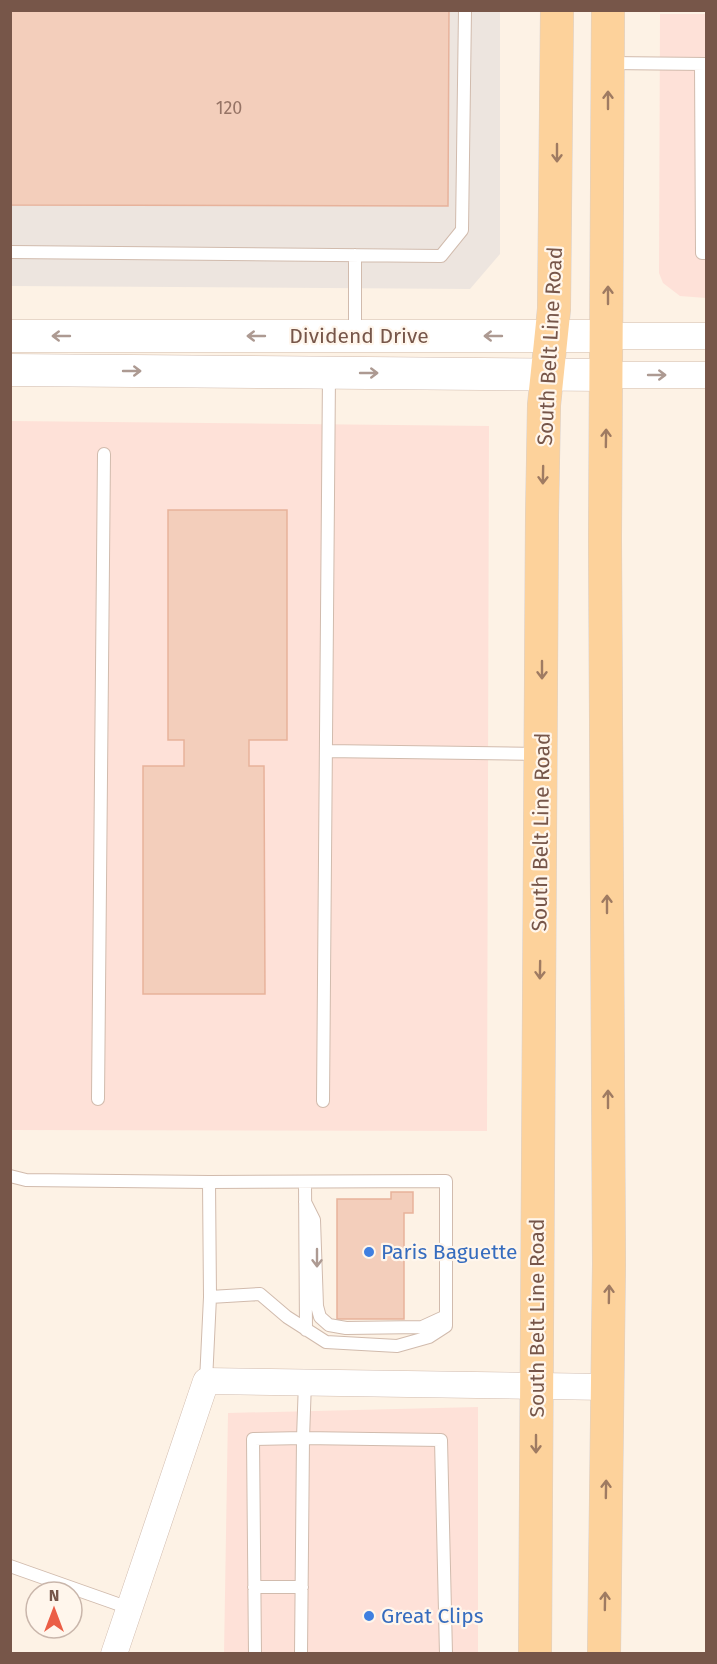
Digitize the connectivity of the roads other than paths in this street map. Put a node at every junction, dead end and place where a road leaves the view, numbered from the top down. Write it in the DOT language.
graph roads {
  1 [pos="465,10"];
  2 [pos="558,10"];
  3 [pos="608,10"];
  4 [pos="608,63"];
  5 [pos="704,64"];
  6 [pos="10,252"];
  7 [pos="706,253"];
  8 [pos="355,255"];
  9 [pos="10,336"];
  10 [pos="355,336"];
  11 [pos="551,336"];
  12 [pos="608,336"];
  13 [pos="706,336"];
  14 [pos="10,370"];
  15 [pos="329,373"];
  16 [pos="547,375"];
  17 [pos="607,375"];
  18 [pos="706,375"];
  19 [pos="104,454"];
  20 [pos="326,751"];
  21 [pos="542,754"];
  22 [pos="98,1099"];
  23 [pos="323,1101"];
  24 [pos="10,1176"];
  25 [pos="209,1182"];
  26 [pos="305,1182"];
  27 [pos="305,1202"];
  28 [pos="210,1297"];
  29 [pos="446,1316"];
  30 [pos="306,1330"];
  31 [pos="206,1381"];
  32 [pos="305,1382"];
  33 [pos="536,1386"];
  34 [pos="607,1387"];
  35 [pos="303,1438"];
  36 [pos="10,1566"];
  37 [pos="254,1587"];
  38 [pos="302,1587"];
  39 [pos="129,1608"];
  40 [pos="114,1653"];
  41 [pos="255,1653"];
  42 [pos="301,1653"];
  43 [pos="446,1653"];
  44 [pos="535,1653"];
  45 [pos="604,1653"];
  1 -- 8 [label="lane"];
  2 -- 11 [label="main road, South Belt Line Road, one-way"];
  3 -- 4 [label="main road"];
  4 -- 5 [label="lane"];
  12 -- 4 [label="main road, one-way"];
  5 -- 7 [label="lane"];
  6 -- 8 [label="lane"];
  8 -- 10 [label="lane"];
  10 -- 9 [label="street, Dividend Drive, one-way"];
  11 -- 10 [label="street, Dividend Drive, one-way"];
  11 -- 12 [label="street, Dividend Drive"];
  11 -- 16 [label="main road, South Belt Line Road"];
  12 -- 13 [label="street, Dividend Drive"];
  12 -- 17 [label="main road"];
  14 -- 15 [label="street, Dividend Drive, one-way"];
  15 -- 16 [label="street, Dividend Drive, one-way"];
  15 -- 20 [label="lane"];
  16 -- 17 [label="street, Dividend Drive"];
  16 -- 21 [label="main road, South Belt Line Road, one-way"];
  17 -- 18 [label="street, Dividend Drive, one-way"];
  34 -- 17 [label="main road, one-way"];
  19 -- 22 [label="lane"];
  20 -- 21 [label="lane"];
  20 -- 23 [label="lane"];
  21 -- 33 [label="main road, South Belt Line Road, one-way"];
  24 -- 25 [label="lane"];
  25 -- 26 [label="lane"];
  25 -- 28 [label="lane"];
  26 -- 27 [label="lane"];
  26 -- 29 [label="lane"];
  27 -- 29 [label="lane, one-way"];
  27 -- 30 [label="lane"];
  28 -- 30 [label="lane"];
  28 -- 31 [label="lane"];
  29 -- 30 [label="lane"];
  31 -- 32 [label="street"];
  31 -- 39 [label="street"];
  32 -- 33 [label="street"];
  32 -- 35 [label="lane"];
  33 -- 34 [label="street"];
  33 -- 44 [label="main road, South Belt Line Road, one-way"];
  45 -- 34 [label="main road, one-way"];
  35 -- 37 [label="lane"];
  35 -- 38 [label="lane"];
  35 -- 43 [label="lane"];
  36 -- 39 [label="lane"];
  37 -- 38 [label="lane"];
  37 -- 41 [label="lane"];
  38 -- 42 [label="lane"];
  39 -- 40 [label="street"];
}
